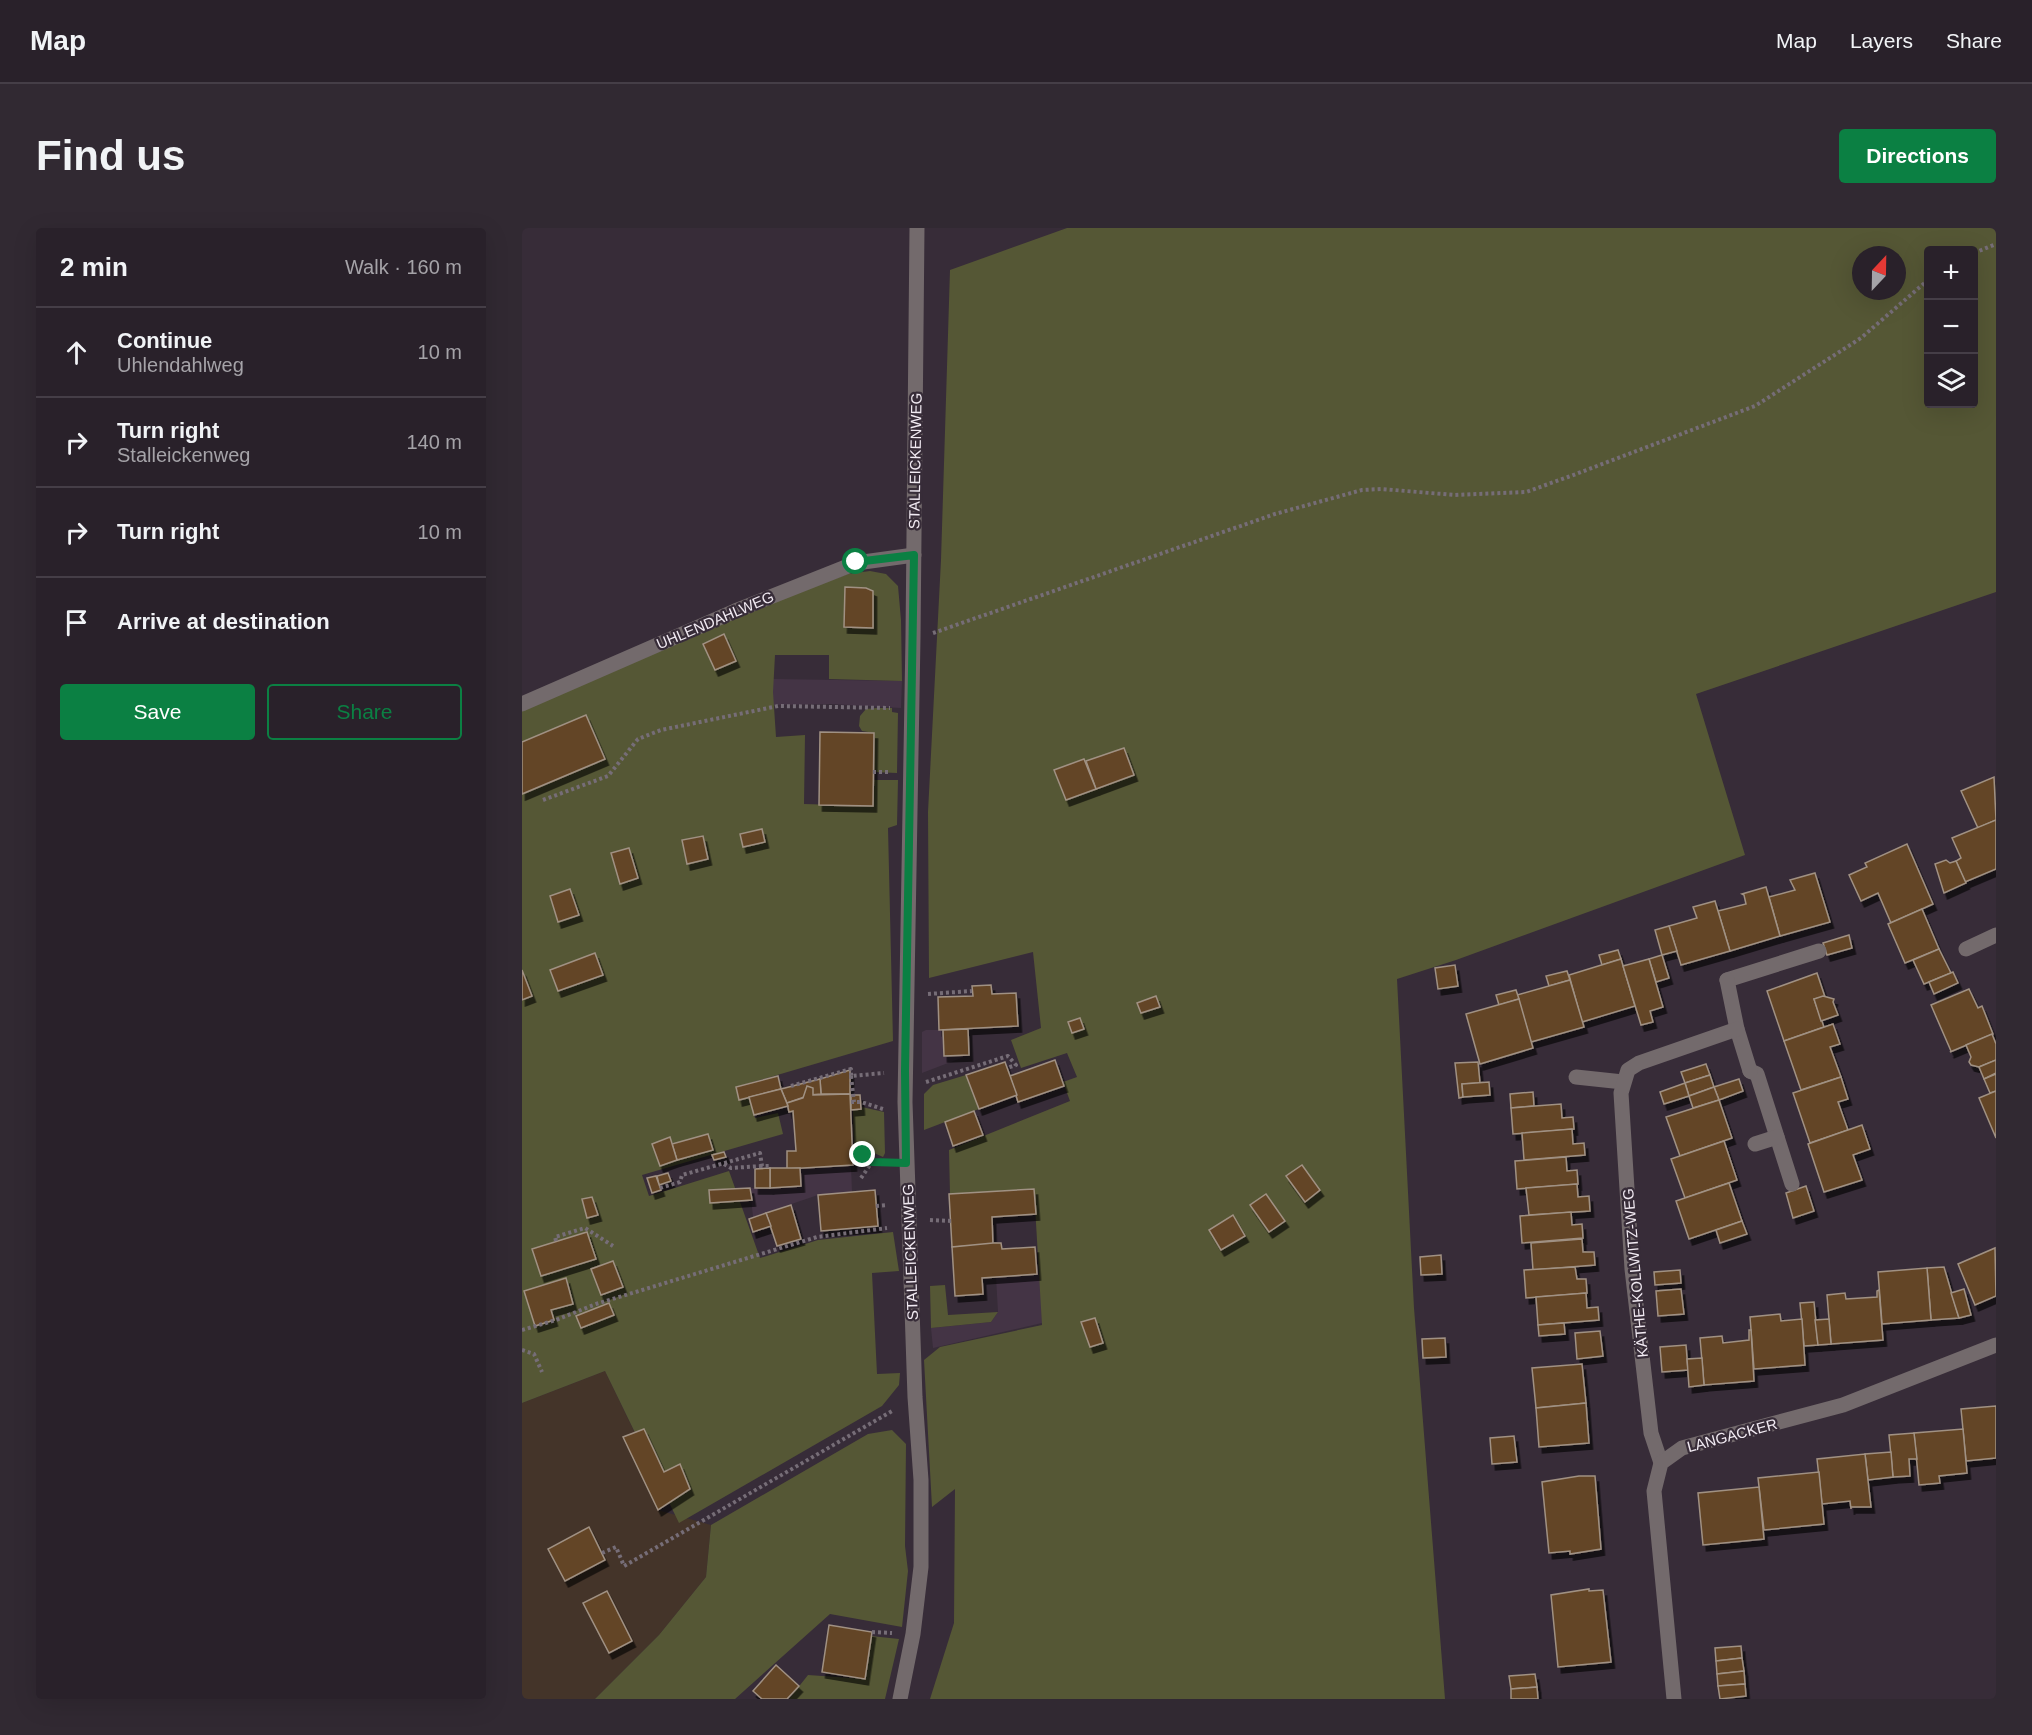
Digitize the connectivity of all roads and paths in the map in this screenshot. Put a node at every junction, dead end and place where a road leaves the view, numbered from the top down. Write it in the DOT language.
graph roads {
  1 [pos="917,228"];
  2 [pos="1996,244"];
  3 [pos="1978,251"];
  4 [pos="1924,284"];
  5 [pos="914,555"];
  6 [pos="913,640"];
  7 [pos="522,704"];
  8 [pos="912,708"];
  9 [pos="543,800"];
  10 [pos="1996,935"];
  11 [pos="1966,949"];
  12 [pos="1819,951"];
  13 [pos="972,990"];
  14 [pos="908,996"];
  15 [pos="1737,1029"];
  16 [pos="1007,1068"];
  17 [pos="905,1071"];
  18 [pos="851,1076"];
  19 [pos="1576,1077"];
  20 [pos="1623,1082"];
  21 [pos="792,1086"];
  22 [pos="905,1092"];
  23 [pos="905,1109"];
  24 [pos="1777,1137"];
  25 [pos="1755,1144"];
  26 [pos="853,1155"];
  27 [pos="872,1162"];
  28 [pos="724,1163"];
  29 [pos="906,1163"];
  30 [pos="762,1166"];
  31 [pos="770,1166"];
  32 [pos="861,1178"];
  33 [pos="1792,1184"];
  34 [pos="660,1188"];
  35 [pos="909,1225"];
  36 [pos="556,1241"];
  37 [pos="612,1246"];
  38 [pos="522,1330"];
  39 [pos="1996,1345"];
  40 [pos="522,1350"];
  41 [pos="542,1372"];
  42 [pos="915,1397"];
  43 [pos="1661,1462"];
  44 [pos="602,1553"];
  45 [pos="900,1699"];
  46 [pos="1674,1699"];
  1 -- 5 [label="street, STALLEICKENWEG"];
  2 -- 3 [label="path"];
  4 -- 6 [label="path"];
  5 -- 6 [label="street, STALLEICKENWEG"];
  5 -- 7 [label="street, UHLENDAHLWEG"];
  6 -- 8 [label="street, STALLEICKENWEG"];
  8 -- 9 [label="path"];
  8 -- 14 [label="street, STALLEICKENWEG"];
  10 -- 11 [label="street"];
  12 -- 15 [label="street"];
  13 -- 14 [label="path"];
  14 -- 17 [label="street, STALLEICKENWEG"];
  15 -- 20 [label="street"];
  15 -- 24 [label="street"];
  16 -- 22 [label="path"];
  17 -- 18 [label="path"];
  17 -- 22 [label="street, STALLEICKENWEG"];
  18 -- 21 [label="path"];
  18 -- 23 [label="path"];
  19 -- 20 [label="street"];
  20 -- 43 [label="street, KÄTHE-KOLLWITZ-WEG"];
  22 -- 23 [label="street, STALLEICKENWEG"];
  23 -- 29 [label="street, STALLEICKENWEG"];
  24 -- 25 [label="street"];
  24 -- 33 [label="street"];
  26 -- 27 [label="path"];
  27 -- 29 [label="path"];
  27 -- 32 [label="path"];
  28 -- 30 [label="path"];
  28 -- 30 [label="path"];
  28 -- 34 [label="path"];
  29 -- 35 [label="street, STALLEICKENWEG"];
  30 -- 31 [label="path"];
  35 -- 38 [label="path"];
  35 -- 42 [label="street, STALLEICKENWEG"];
  36 -- 37 [label="path"];
  39 -- 43 [label="street, LANGACKER"];
  40 -- 41 [label="path"];
  42 -- 44 [label="path"];
  42 -- 45 [label="street, STALLEICKENWEG"];
  43 -- 46 [label="street"];
}
